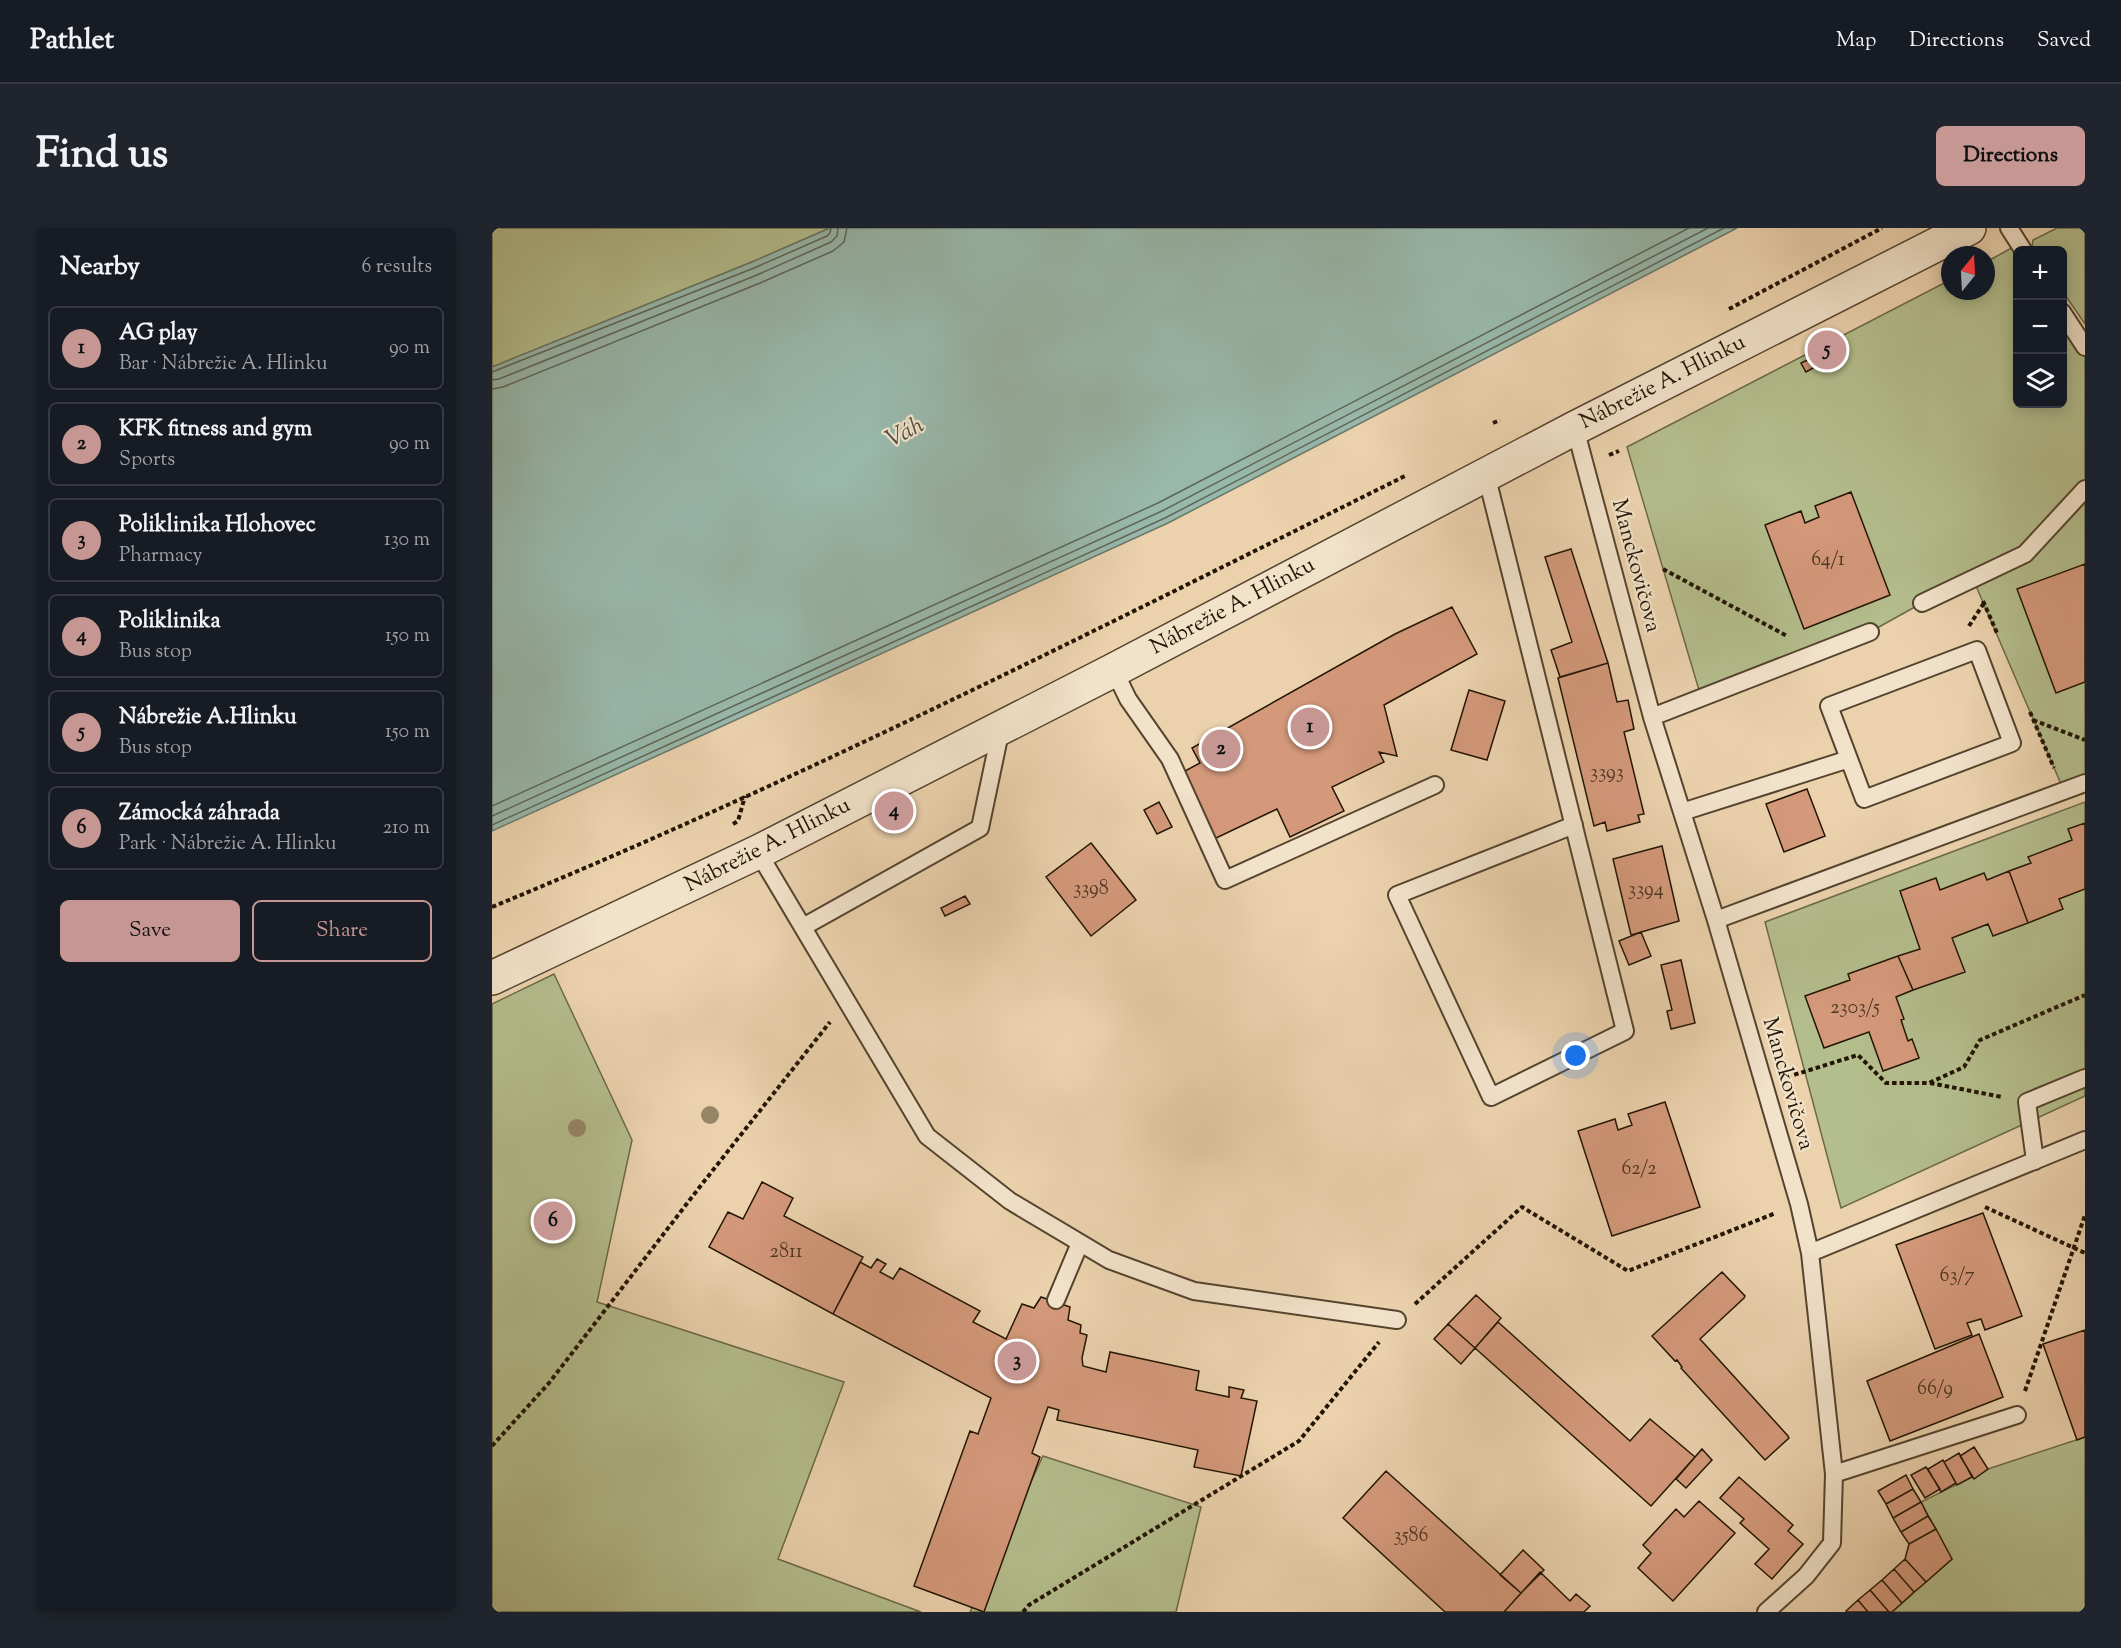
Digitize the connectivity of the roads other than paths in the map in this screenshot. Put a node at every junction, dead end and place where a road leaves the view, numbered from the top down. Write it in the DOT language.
graph roads {
  1 [pos="1969,228"];
  2 [pos="2008,228"];
  3 [pos="2020,246"];
  4 [pos="2067,320"];
  5 [pos="2085,347"];
  6 [pos="1575,428"];
  7 [pos="1486,474"];
  8 [pos="2085,489"];
  9 [pos="1922,603"];
  10 [pos="1870,632"];
  11 [pos="1114,670"];
  12 [pos="1652,717"];
  13 [pos="1001,728"];
  14 [pos="1849,759"];
  15 [pos="2085,783"];
  16 [pos="1435,785"];
  17 [pos="1682,812"];
  18 [pos="1574,825"];
  19 [pos="758,852"];
  20 [pos="1716,920"];
  21 [pos="803,927"];
  22 [pos="492,978"];
  23 [pos="2085,1078"];
  24 [pos="2085,1140"];
  25 [pos="2035,1161"];
  26 [pos="1080,1243"];
  27 [pos="1810,1253"];
  28 [pos="1056,1300"];
  29 [pos="1397,1320"];
  30 [pos="2017,1415"];
  31 [pos="1834,1474"];
  32 [pos="1766,1612"];
  1 -- 6 [label="street, Nábrežie A. Hlinku"];
  2 -- 3 [label="lane"];
  4 -- 5 [label="lane"];
  6 -- 7 [label="street, Nábrežie A. Hlinku"];
  6 -- 12 [label="lane, Manckovičova"];
  7 -- 11 [label="street, Nábrežie A. Hlinku"];
  7 -- 18 [label="lane"];
  8 -- 9 [label="lane"];
  10 -- 12 [label="lane"];
  11 -- 13 [label="street, Nábrežie A. Hlinku"];
  11 -- 16 [label="lane"];
  12 -- 17 [label="lane, Manckovičova"];
  13 -- 19 [label="street, Nábrežie A. Hlinku"];
  13 -- 21 [label="lane"];
  14 -- 14 [label="lane"];
  14 -- 17 [label="lane"];
  15 -- 20 [label="lane"];
  17 -- 20 [label="lane, Manckovičova"];
  18 -- 18 [label="lane"];
  19 -- 21 [label="lane"];
  19 -- 22 [label="street, Nábrežie A. Hlinku"];
  20 -- 27 [label="lane, Manckovičova"];
  21 -- 26 [label="lane"];
  23 -- 25 [label="lane"];
  24 -- 25 [label="lane"];
  25 -- 27 [label="lane"];
  26 -- 28 [label="lane"];
  26 -- 29 [label="lane"];
  27 -- 31 [label="lane, Manckovičova"];
  30 -- 31 [label="lane"];
  31 -- 32 [label="lane, Manckovičova"];
}
